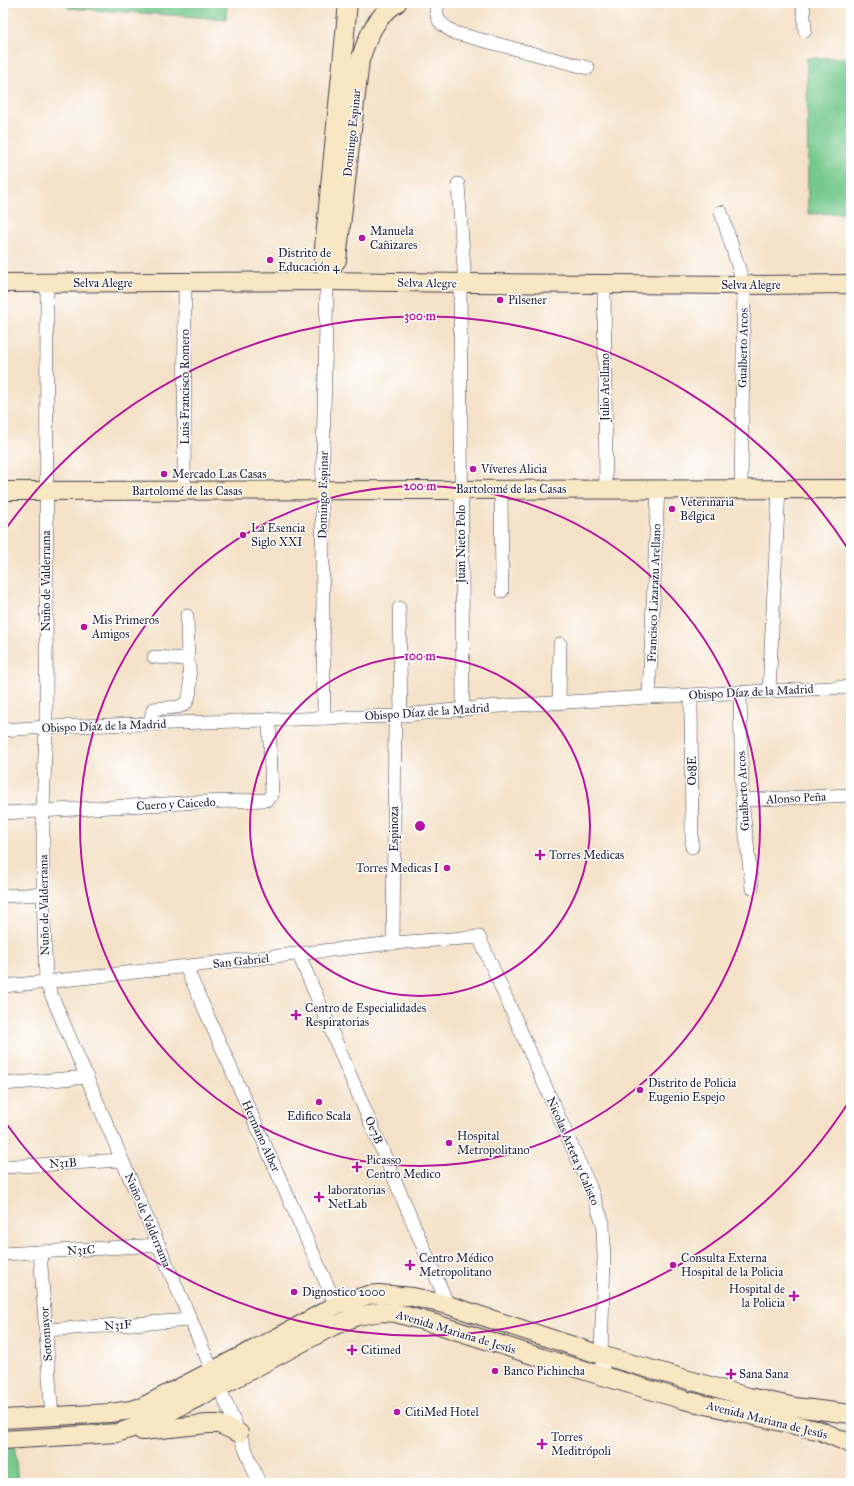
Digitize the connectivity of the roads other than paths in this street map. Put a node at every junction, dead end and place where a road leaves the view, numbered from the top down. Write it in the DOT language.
graph roads {
  1 [pos="348,3"];
  2 [pos="440,3"];
  3 [pos="803,3"];
  4 [pos="388,5"];
  5 [pos="805,31"];
  6 [pos="588,68"];
  7 [pos="458,184"];
  8 [pos="721,212"];
  9 [pos="327,276"];
  10 [pos="3,283"];
  11 [pos="185,283"];
  12 [pos="462,283"];
  13 [pos="47,284"];
  14 [pos="604,284"];
  15 [pos="851,284"];
  16 [pos="744,285"];
  17 [pos="658,488"];
  18 [pos="741,488"];
  19 [pos="779,488"];
  20 [pos="851,488"];
  21 [pos="606,489"];
  22 [pos="461,490"];
  23 [pos="501,490"];
  24 [pos="3,491"];
  25 [pos="46,491"];
  26 [pos="184,491"];
  27 [pos="323,491"];
  28 [pos="502,591"];
  29 [pos="399,608"];
  30 [pos="186,616"];
  31 [pos="560,644"];
  32 [pos="154,657"];
  33 [pos="188,659"];
  34 [pos="851,687"];
  35 [pos="769,691"];
  36 [pos="740,693"];
  37 [pos="692,696"];
  38 [pos="649,697"];
  39 [pos="559,703"];
  40 [pos="463,709"];
  41 [pos="398,715"];
  42 [pos="324,718"];
  43 [pos="269,719"];
  44 [pos="150,724"];
  45 [pos="46,727"];
  46 [pos="3,730"];
  47 [pos="851,795"];
  48 [pos="742,800"];
  49 [pos="43,811"];
  50 [pos="3,813"];
  51 [pos="692,847"];
  52 [pos="752,888"];
  53 [pos="43,894"];
  54 [pos="3,896"];
  55 [pos="479,937"];
  56 [pos="393,943"];
  57 [pos="299,955"];
  58 [pos="186,967"];
  59 [pos="46,982"];
  60 [pos="3,986"];
  61 [pos="87,1077"];
  62 [pos="3,1084"];
  63 [pos="122,1160"];
  64 [pos="3,1167"];
  65 [pos="159,1245"];
  66 [pos="40,1252"];
  67 [pos="3,1254"];
  68 [pos="336,1305"];
  69 [pos="448,1305"];
  70 [pos="190,1320"];
  71 [pos="46,1330"];
  72 [pos="601,1355"];
  73 [pos="604,1377"];
  74 [pos="216,1379"];
  75 [pos="795,1407"];
  76 [pos="851,1414"];
  77 [pos="52,1416"];
  78 [pos="3,1419"];
  79 [pos="851,1424"];
  80 [pos="117,1433"];
  81 [pos="239,1433"];
  82 [pos="3,1440"];
  83 [pos="851,1444"];
  84 [pos="259,1483"];
  1 -- 9 [label="street, Domingo Espinar"];
  2 -- 6 [label="street"];
  3 -- 5 [label="street"];
  4 -- 9 [label="street, Domingo Espinar"];
  7 -- 12 [label="street, Juan Nieto Polo"];
  8 -- 16 [label="street, Gualberto Arcos"];
  9 -- 11 [label="street, Selva Alegre"];
  9 -- 12 [label="street, Selva Alegre"];
  9 -- 27 [label="street, Domingo Espinar"];
  10 -- 13 [label="street, Selva Alegre"];
  11 -- 13 [label="street, Selva Alegre"];
  11 -- 26 [label="street, Luis Francisco Romero"];
  12 -- 14 [label="street, Selva Alegre"];
  12 -- 22 [label="street, Juan Nieto Polo"];
  13 -- 25 [label="street, Nuño de Valderrama"];
  14 -- 16 [label="street, Selva Alegre"];
  14 -- 21 [label="street, Julio Arellano"];
  15 -- 16 [label="street, Selva Alegre"];
  16 -- 18 [label="street, Gualberto Arcos"];
  17 -- 18 [label="street, Bartolomé de las Casas"];
  17 -- 21 [label="street, Bartolomé de las Casas"];
  17 -- 38 [label="street, Francisco Lizarazu Arellano"];
  18 -- 19 [label="street, Bartolomé de las Casas"];
  19 -- 20 [label="street, Bartolomé de las Casas"];
  19 -- 35 [label="street"];
  21 -- 23 [label="street, Bartolomé de las Casas"];
  22 -- 23 [label="street, Bartolomé de las Casas"];
  22 -- 27 [label="street, Bartolomé de las Casas"];
  22 -- 40 [label="street, Juan Nieto Polo"];
  23 -- 28 [label="street"];
  24 -- 25 [label="street, Bartolomé de las Casas"];
  25 -- 26 [label="street, Bartolomé de las Casas"];
  25 -- 45 [label="street, Nuño de Valderrama"];
  26 -- 27 [label="street, Bartolomé de las Casas"];
  27 -- 42 [label="street, Domingo Espinar"];
  29 -- 41 [label="street, Espinoza"];
  30 -- 33 [label="street"];
  31 -- 39 [label="street"];
  32 -- 33 [label="street"];
  33 -- 44 [label="street"];
  34 -- 35 [label="street, Obispo Díaz de la Madrid"];
  35 -- 36 [label="street, Obispo Díaz de la Madrid"];
  36 -- 37 [label="street, Obispo Díaz de la Madrid"];
  36 -- 48 [label="street, Gualberto Arcos"];
  37 -- 38 [label="street, Obispo Díaz de la Madrid"];
  37 -- 51 [label="street, Oe8E"];
  38 -- 39 [label="street, Obispo Díaz de la Madrid"];
  39 -- 40 [label="street, Obispo Díaz de la Madrid"];
  40 -- 41 [label="street, Obispo Díaz de la Madrid"];
  41 -- 42 [label="street, Obispo Díaz de la Madrid"];
  41 -- 56 [label="street, Espinoza"];
  42 -- 43 [label="street, Obispo Díaz de la Madrid"];
  43 -- 44 [label="street, Obispo Díaz de la Madrid"];
  43 -- 49 [label="street, Cuero y Caicedo"];
  44 -- 45 [label="street, Obispo Díaz de la Madrid"];
  45 -- 46 [label="street, Obispo Díaz de la Madrid"];
  45 -- 49 [label="street, Nuño de Valderrama"];
  47 -- 48 [label="street, Alonso Peña"];
  48 -- 52 [label="street, Gualberto Arcos"];
  49 -- 50 [label="street, Cuero y Caicedo"];
  49 -- 53 [label="street, Nuño de Valderrama"];
  53 -- 54 [label="street"];
  53 -- 59 [label="street, Nuño de Valderrama"];
  55 -- 56 [label="street, San Gabriel"];
  55 -- 72 [label="street, Nicolas Arteta y Calisto"];
  56 -- 57 [label="street, San Gabriel"];
  57 -- 58 [label="street, San Gabriel"];
  57 -- 69 [label="street, Oe7B"];
  58 -- 59 [label="street, San Gabriel"];
  58 -- 68 [label="street, Hermano Alber"];
  59 -- 60 [label="street, San Gabriel"];
  59 -- 61 [label="street, Nuño de Valderrama"];
  61 -- 62 [label="street"];
  61 -- 63 [label="street, Nuño de Valderrama"];
  63 -- 64 [label="street, N31B"];
  63 -- 65 [label="street, Nuño de Valderrama"];
  65 -- 66 [label="street, N31C"];
  65 -- 70 [label="street, Nuño de Valderrama"];
  66 -- 67 [label="street, N31C"];
  66 -- 71 [label="street, Sotomayor"];
  68 -- 69 [label="street, Avenida Mariana de Jesús"];
  68 -- 74 [label="street, Avenida Mariana de Jesús"];
  69 -- 72 [label="street, Avenida Mariana de Jesús"];
  70 -- 71 [label="street, N31F"];
  70 -- 74 [label="street, Nuño de Valderrama"];
  71 -- 77 [label="street, Sotomayor"];
  72 -- 73 [label="street, Nicolas Arteta y Calisto"];
  72 -- 75 [label="street, Avenida Mariana de Jesús"];
  73 -- 74 [label="street, Avenida Mariana de Jesús"];
  73 -- 83 [label="street, Avenida Mariana de Jesús"];
  74 -- 77 [label="street, Avenida Mariana de Jesús"];
  74 -- 80 [label="street, Avenida Mariana de Jesús"];
  74 -- 81 [label="street, Nuño de Valderrama"];
  75 -- 76 [label="street, Avenida Mariana de Jesús"];
  75 -- 79 [label="street"];
  77 -- 78 [label="street, Avenida Mariana de Jesús"];
  80 -- 81 [label="street"];
  80 -- 82 [label="street, Avenida Mariana de Jesús"];
  81 -- 84 [label="street, Nuño de Valderrama"];
}
